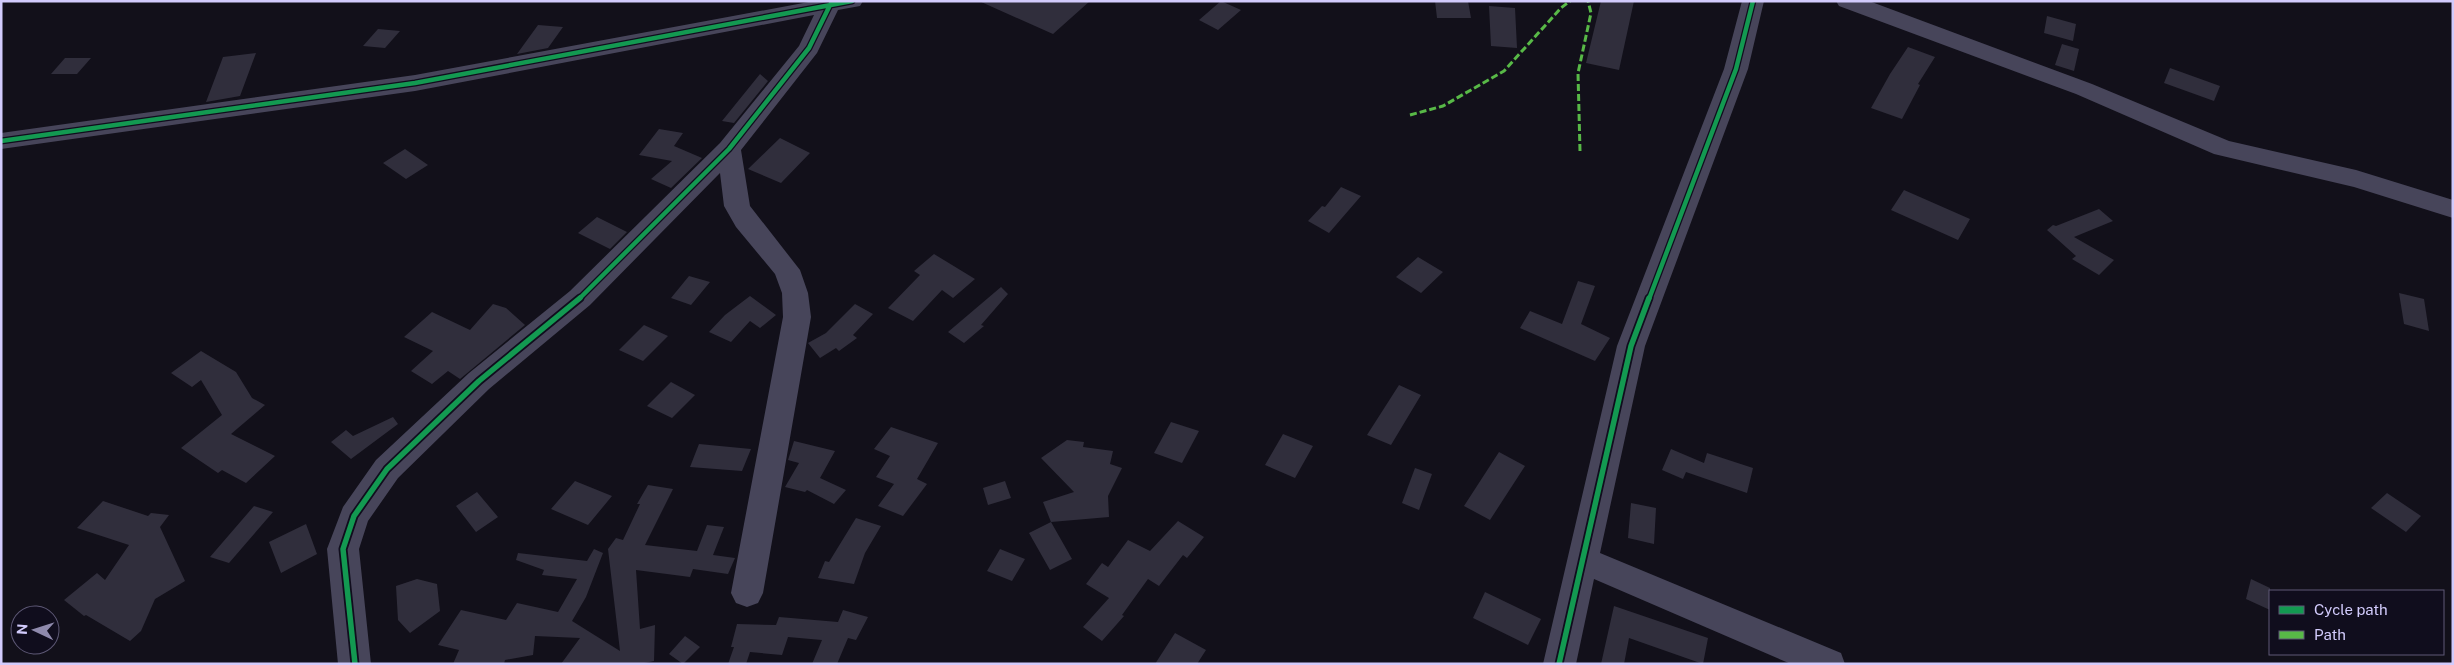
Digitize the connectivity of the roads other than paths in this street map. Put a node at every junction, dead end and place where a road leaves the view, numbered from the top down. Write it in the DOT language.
graph roads {
  1 [pos="1753,1"];
  2 [pos="1847,1"];
  3 [pos="839,2"];
  4 [pos="1,141"];
  5 [pos="730,149"];
  6 [pos="2453,209"];
  7 [pos="1583,560"];
  8 [pos="747,593"];
  9 [pos="355,664"];
  10 [pos="1559,664"];
  11 [pos="1829,664"];
  1 -- 7 [label="street"];
  2 -- 6 [label="street"];
  3 -- 4 [label="street"];
  3 -- 5 [label="street"];
  5 -- 8 [label="street"];
  5 -- 9 [label="street"];
  7 -- 10 [label="street"];
  7 -- 11 [label="street"];
}
